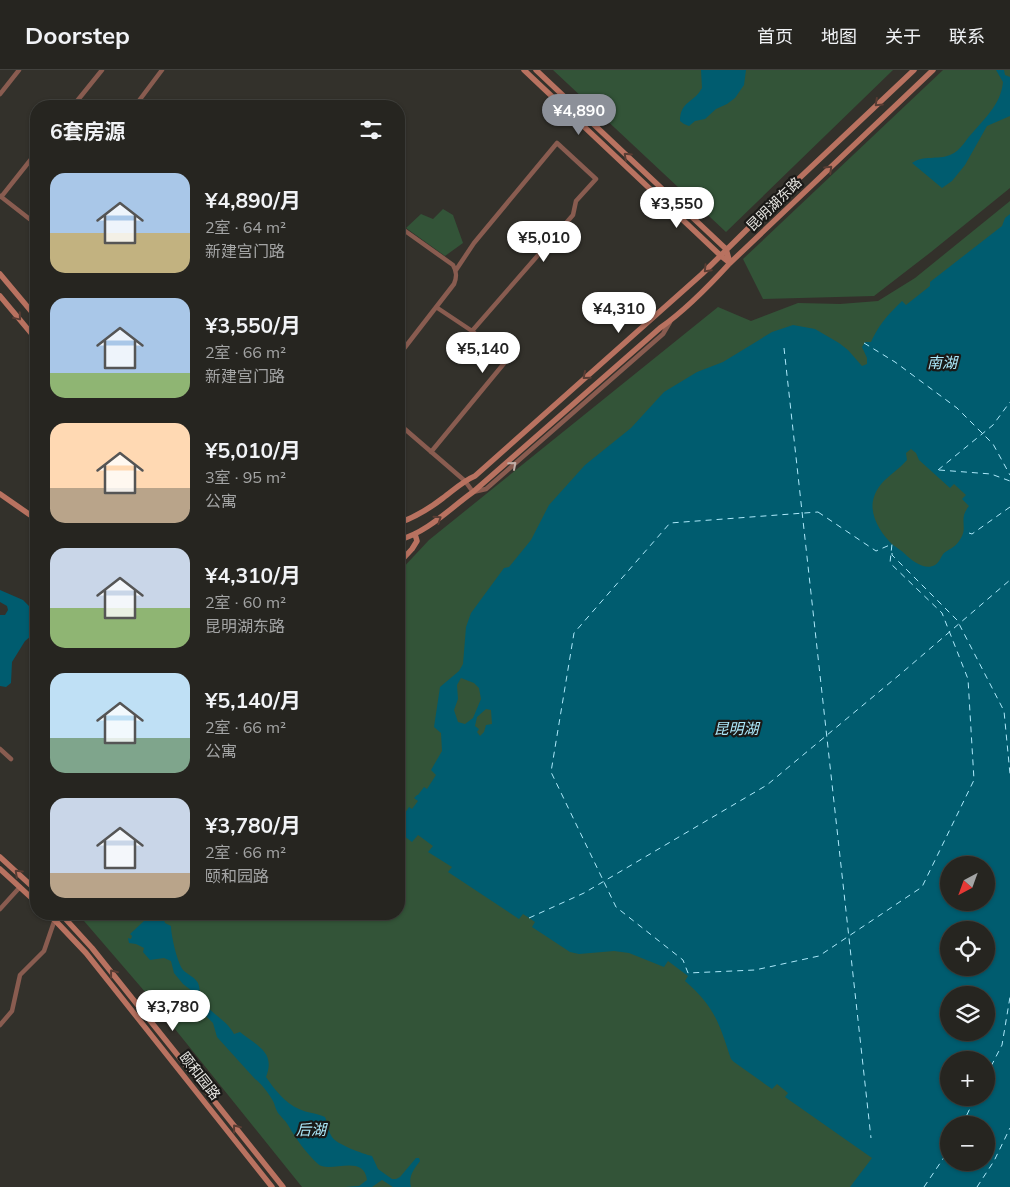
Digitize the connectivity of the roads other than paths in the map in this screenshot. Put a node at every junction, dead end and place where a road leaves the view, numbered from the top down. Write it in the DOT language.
graph roads {
  1 [pos="18,70"];
  2 [pos="102,70"];
  3 [pos="162,70"];
  4 [pos="524,70"];
  5 [pos="536,70"];
  6 [pos="914,70"];
  7 [pos="933,70"];
  8 [pos="0,94"];
  9 [pos="78,100"];
  10 [pos="140,100"];
  11 [pos="30,161"];
  12 [pos="1,197"];
  13 [pos="30,219"];
  14 [pos="405,231"];
  15 [pos="726,249"];
  16 [pos="720,255"];
  17 [pos="730,263"];
  18 [pos="456,270"];
  19 [pos="0,274"];
  20 [pos="0,296"];
  21 [pos="436,307"];
  22 [pos="30,310"];
  23 [pos="472,331"];
  24 [pos="30,332"];
  25 [pos="405,346"];
  26 [pos="405,429"];
  27 [pos="431,452"];
  28 [pos="464,480"];
  29 [pos="474,492"];
  30 [pos="0,494"];
  31 [pos="30,514"];
  32 [pos="405,520"];
  33 [pos="415,534"];
  34 [pos="405,538"];
  35 [pos="405,557"];
  36 [pos="0,749"];
  37 [pos="12,759"];
  38 [pos="0,857"];
  39 [pos="0,869"];
  40 [pos="30,884"];
  41 [pos="20,887"];
  42 [pos="30,896"];
  43 [pos="0,909"];
  44 [pos="55,920"];
  45 [pos="56,920"];
  46 [pos="66,920"];
  47 [pos="0,1024"];
  48 [pos="272,1187"];
  49 [pos="283,1187"];
  1 -- 8 [label="street"];
  2 -- 9 [label="street"];
  3 -- 10 [label="street"];
  4 -- 16 [label="main road"];
  15 -- 5 [label="main road, one-way"];
  6 -- 15 [label="main road, 昆明湖东路, one-way"];
  17 -- 7 [label="main road, 昆明湖东路, one-way"];
  11 -- 12 [label="street"];
  12 -- 13 [label="street"];
  14 -- 18 [label="street"];
  15 -- 16 [label="main road, 昆明湖东路"];
  15 -- 17 [label="main road"];
  16 -- 17 [label="main road"];
  16 -- 28 [label="main road, 昆明湖东路, one-way"];
  29 -- 17 [label="main road, 昆明湖东路, one-way"];
  18 -- 21 [label="street"];
  18 -- 23 [label="street"];
  19 -- 22 [label="main road"];
  20 -- 24 [label="main road, one-way"];
  21 -- 23 [label="street"];
  21 -- 25 [label="street"];
  23 -- 27 [label="street"];
  26 -- 27 [label="street"];
  27 -- 28 [label="street"];
  28 -- 29 [label="street"];
  28 -- 32 [label="main road, 昆明湖东路"];
  33 -- 29 [label="main road, 昆明湖东路, one-way"];
  30 -- 31 [label="main road"];
  33 -- 34 [label="main road, 昆明湖东路"];
  33 -- 35 [label="main road"];
  36 -- 37 [label="street"];
  40 -- 38 [label="main road, one-way"];
  39 -- 41 [label="main road"];
  41 -- 42 [label="main road"];
  41 -- 43 [label="street"];
  44 -- 47 [label="street"];
  45 -- 48 [label="main road, 颐和园路"];
  49 -- 46 [label="main road, 颐和园路, one-way"];
}
